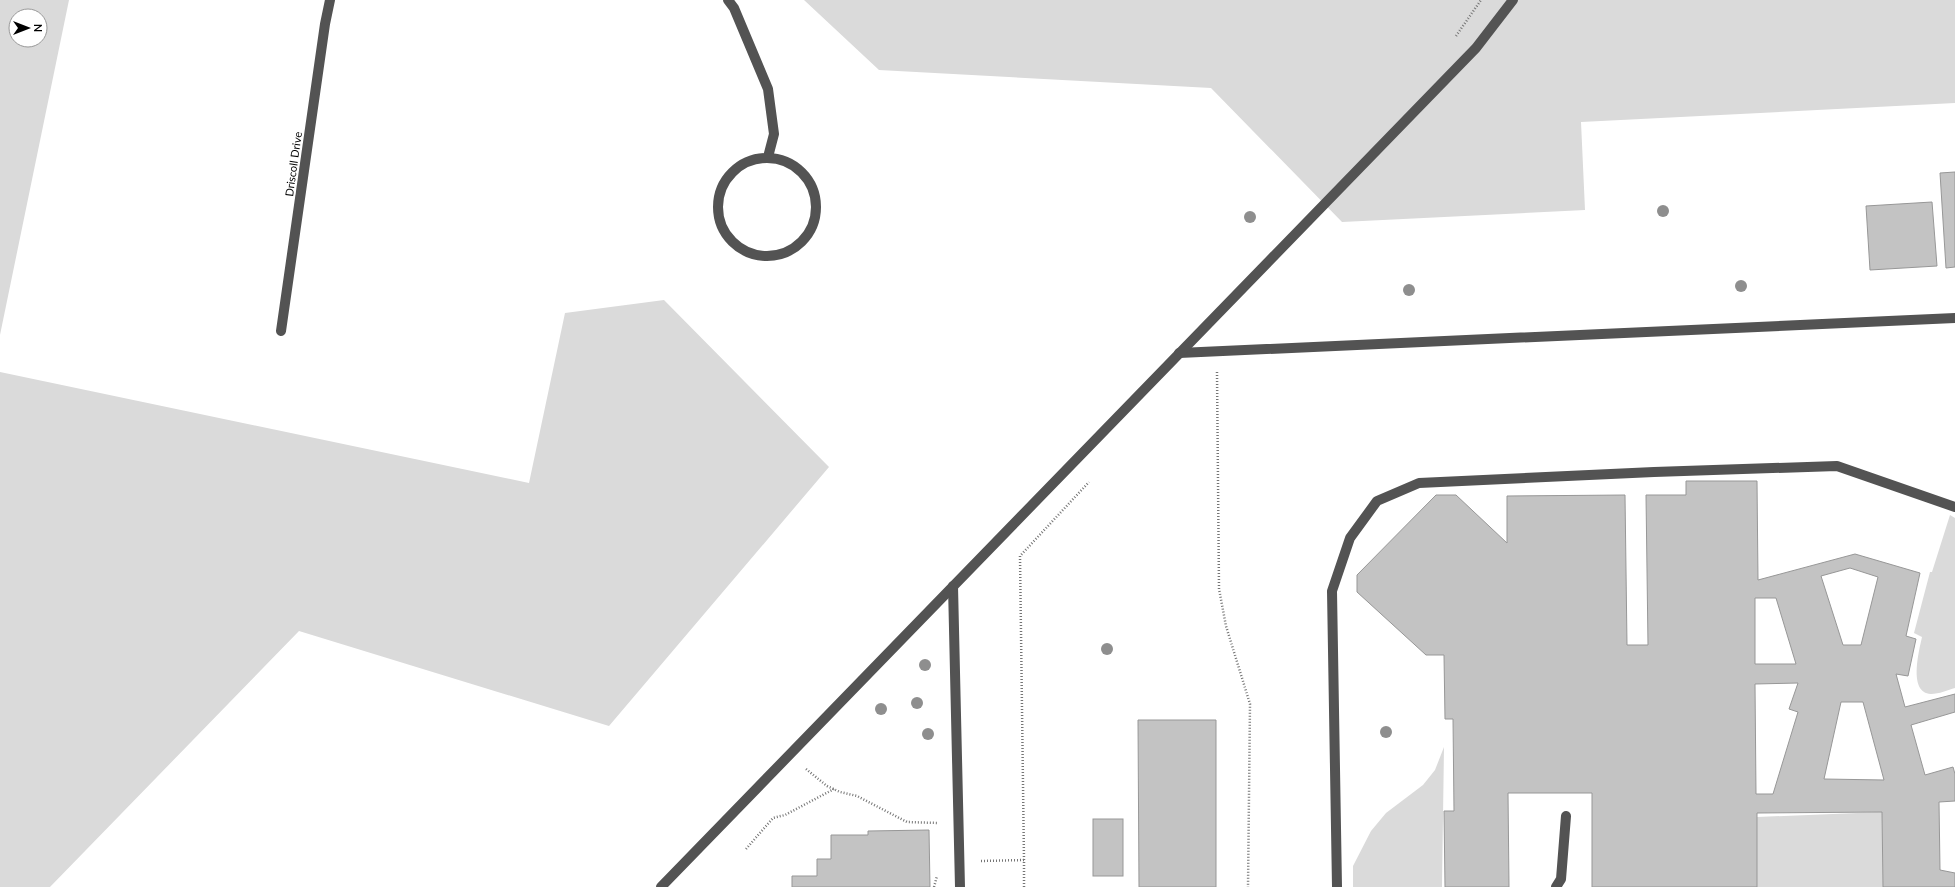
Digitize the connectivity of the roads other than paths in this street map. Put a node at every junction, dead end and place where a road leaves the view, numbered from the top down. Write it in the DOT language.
graph roads {
  1 [pos="330,0"];
  2 [pos="728,0"];
  3 [pos="1513,0"];
  4 [pos="768,157"];
  5 [pos="1955,318"];
  6 [pos="281,332"];
  7 [pos="1179,353"];
  8 [pos="1955,507"];
  9 [pos="953,586"];
  10 [pos="1566,816"];
  11 [pos="661,887"];
  12 [pos="960,887"];
  13 [pos="1337,887"];
  14 [pos="1556,887"];
  1 -- 6 [label="street, Driscoll Drive"];
  2 -- 4 [label="street"];
  3 -- 7 [label="street"];
  4 -- 4 [label="street"];
  5 -- 7 [label="street"];
  7 -- 9 [label="street"];
  8 -- 13 [label="street"];
  9 -- 11 [label="street"];
  9 -- 12 [label="street"];
  10 -- 14 [label="street"];
}
